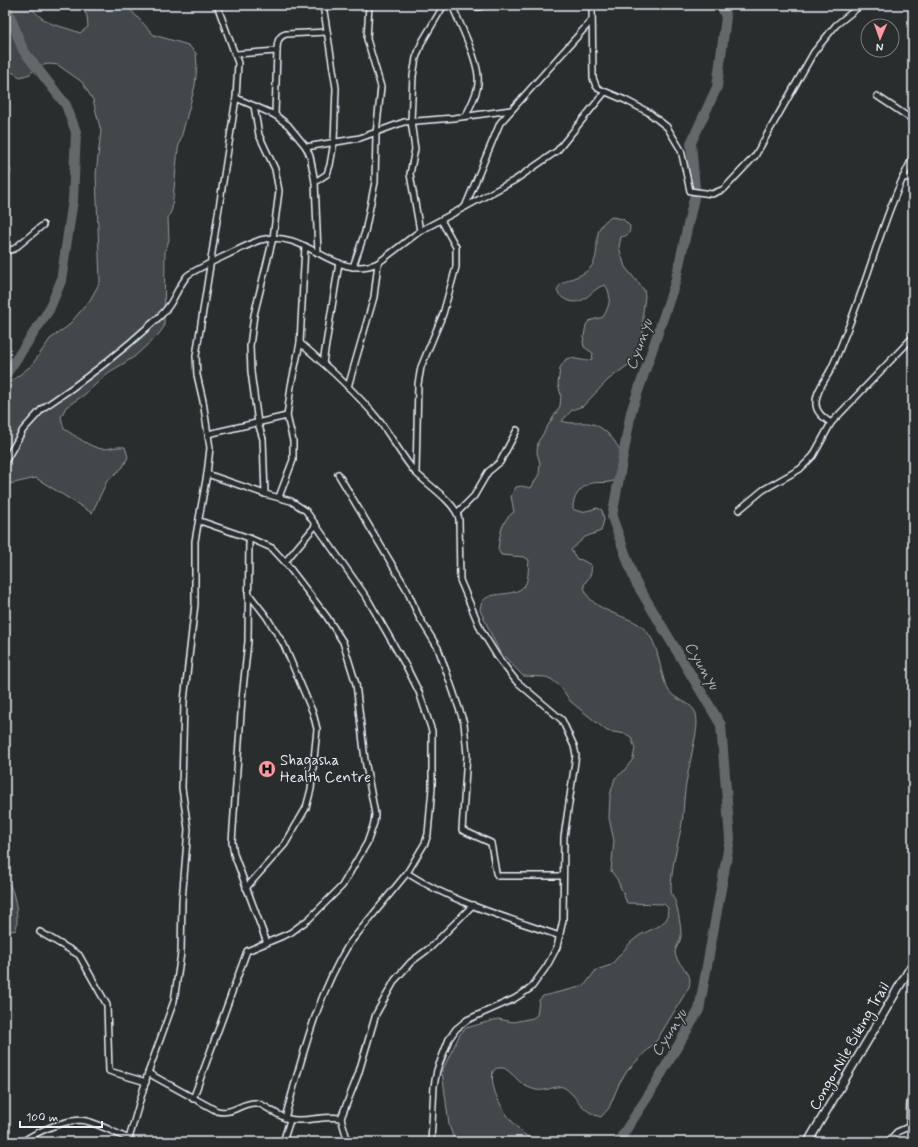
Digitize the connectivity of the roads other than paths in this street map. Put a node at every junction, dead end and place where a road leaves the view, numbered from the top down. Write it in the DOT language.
graph roads {
  1 [pos="217,5"];
  2 [pos="322,5"];
  3 [pos="369,5"];
  4 [pos="444,5"];
  5 [pos="452,5"];
  6 [pos="462,5"];
  7 [pos="486,5"];
  8 [pos="592,5"];
  9 [pos="861,5"];
  10 [pos="591,22"];
  11 [pos="327,32"];
  12 [pos="277,51"];
  13 [pos="236,54"];
  14 [pos="605,92"];
  15 [pos="877,96"];
  16 [pos="236,98"];
  17 [pos="254,106"];
  18 [pos="511,110"];
  19 [pos="275,115"];
  20 [pos="466,116"];
  21 [pos="913,120"];
  22 [pos="411,121"];
  23 [pos="376,134"];
  24 [pos="334,142"];
  25 [pos="306,147"];
  26 [pos="913,157"];
  27 [pos="903,177"];
  28 [pos="913,179"];
  29 [pos="316,182"];
  30 [pos="465,207"];
  31 [pos="441,220"];
  32 [pos="43,225"];
  33 [pos="420,231"];
  34 [pos="273,238"];
  35 [pos="305,246"];
  36 [pos="5,251"];
  37 [pos="318,253"];
  38 [pos="339,263"];
  39 [pos="378,263"];
  40 [pos="211,264"];
  41 [pos="353,267"];
  42 [pos="913,337"];
  43 [pos="300,343"];
  44 [pos="323,363"];
  45 [pos="348,387"];
  46 [pos="287,416"];
  47 [pos="258,423"];
  48 [pos="831,423"];
  49 [pos="517,430"];
  50 [pos="208,434"];
  51 [pos="5,462"];
  52 [pos="416,473"];
  53 [pos="207,474"];
  54 [pos="338,474"];
  55 [pos="265,494"];
  56 [pos="279,497"];
  57 [pos="739,510"];
  58 [pos="457,513"];
  59 [pos="200,520"];
  60 [pos="316,525"];
  61 [pos="249,538"];
  62 [pos="285,562"];
  63 [pos="248,592"];
  64 [pos="407,874"];
  65 [pos="563,876"];
  66 [pos="246,888"];
  67 [pos="473,905"];
  68 [pos="40,932"];
  69 [pos="560,936"];
  70 [pos="267,942"];
  71 [pos="913,963"];
  72 [pos="148,1073"];
  73 [pos="146,1082"];
  74 [pos="913,1090"];
  75 [pos="192,1099"];
  76 [pos="342,1118"];
  77 [pos="287,1119"];
  78 [pos="911,1125"];
  79 [pos="31,1136"];
  80 [pos="128,1141"];
  81 [pos="22,1142"];
  82 [pos="31,1142"];
  83 [pos="283,1142"];
  84 [pos="348,1142"];
  85 [pos="431,1142"];
  86 [pos="808,1142"];
  87 [pos="888,1142"];
  1 -- 13 [label="street"];
  2 -- 11 [label="street"];
  3 -- 23 [label="street"];
  4 -- 22 [label="street"];
  5 -- 20 [label="street"];
  6 -- 7 [label="street"];
  8 -- 10 [label="street"];
  9 -- 14 [label="street"];
  10 -- 14 [label="street"];
  10 -- 18 [label="street"];
  11 -- 12 [label="street"];
  11 -- 24 [label="street"];
  12 -- 13 [label="street"];
  12 -- 19 [label="street"];
  13 -- 16 [label="street"];
  14 -- 30 [label="street"];
  15 -- 21 [label="street"];
  16 -- 17 [label="street"];
  16 -- 40 [label="street"];
  17 -- 19 [label="street"];
  17 -- 34 [label="street"];
  18 -- 20 [label="street"];
  18 -- 30 [label="street"];
  19 -- 25 [label="street"];
  20 -- 22 [label="street"];
  22 -- 23 [label="street"];
  22 -- 33 [label="street"];
  23 -- 24 [label="street"];
  23 -- 41 [label="street"];
  24 -- 25 [label="street"];
  24 -- 29 [label="street"];
  25 -- 29 [label="street"];
  26 -- 27 [label="street"];
  27 -- 28 [label="street"];
  27 -- 48 [label="street"];
  29 -- 37 [label="street"];
  30 -- 31 [label="street"];
  31 -- 33 [label="street"];
  31 -- 52 [label="street"];
  32 -- 36 [label="street"];
  33 -- 39 [label="street"];
  34 -- 35 [label="street"];
  34 -- 40 [label="street"];
  34 -- 47 [label="street"];
  35 -- 37 [label="street"];
  35 -- 43 [label="street"];
  37 -- 38 [label="street"];
  38 -- 41 [label="street"];
  38 -- 44 [label="street"];
  39 -- 41 [label="street"];
  39 -- 45 [label="street"];
  40 -- 50 [label="street"];
  40 -- 51 [label="street"];
  42 -- 48 [label="street"];
  43 -- 44 [label="street"];
  43 -- 46 [label="street"];
  44 -- 45 [label="street"];
  45 -- 52 [label="street"];
  46 -- 47 [label="street"];
  46 -- 56 [label="street"];
  47 -- 50 [label="street"];
  47 -- 55 [label="street"];
  48 -- 57 [label="street"];
  49 -- 58 [label="street"];
  50 -- 53 [label="street"];
  52 -- 58 [label="street"];
  53 -- 55 [label="street"];
  53 -- 59 [label="street"];
  54 -- 65 [label="street"];
  55 -- 56 [label="street"];
  56 -- 60 [label="street"];
  58 -- 65 [label="street"];
  59 -- 61 [label="street"];
  59 -- 72 [label="street"];
  60 -- 62 [label="street"];
  60 -- 64 [label="street"];
  61 -- 62 [label="street"];
  61 -- 63 [label="street"];
  62 -- 70 [label="street"];
  63 -- 66 [label="street"];
  63 -- 66 [label="street"];
  64 -- 67 [label="street"];
  64 -- 77 [label="street"];
  65 -- 69 [label="street"];
  66 -- 70 [label="street"];
  67 -- 69 [label="street"];
  67 -- 76 [label="street"];
  68 -- 73 [label="street"];
  69 -- 85 [label="street"];
  70 -- 75 [label="street"];
  71 -- 86 [label="main road, Congo-Nile Biking Trail"];
  72 -- 73 [label="street"];
  72 -- 75 [label="street"];
  73 -- 80 [label="street"];
  74 -- 78 [label="street"];
  75 -- 77 [label="street"];
  76 -- 77 [label="street"];
  76 -- 84 [label="street"];
  77 -- 83 [label="street"];
  78 -- 87 [label="street"];
  79 -- 80 [label="street"];
  79 -- 81 [label="street"];
  79 -- 82 [label="street"];
}
